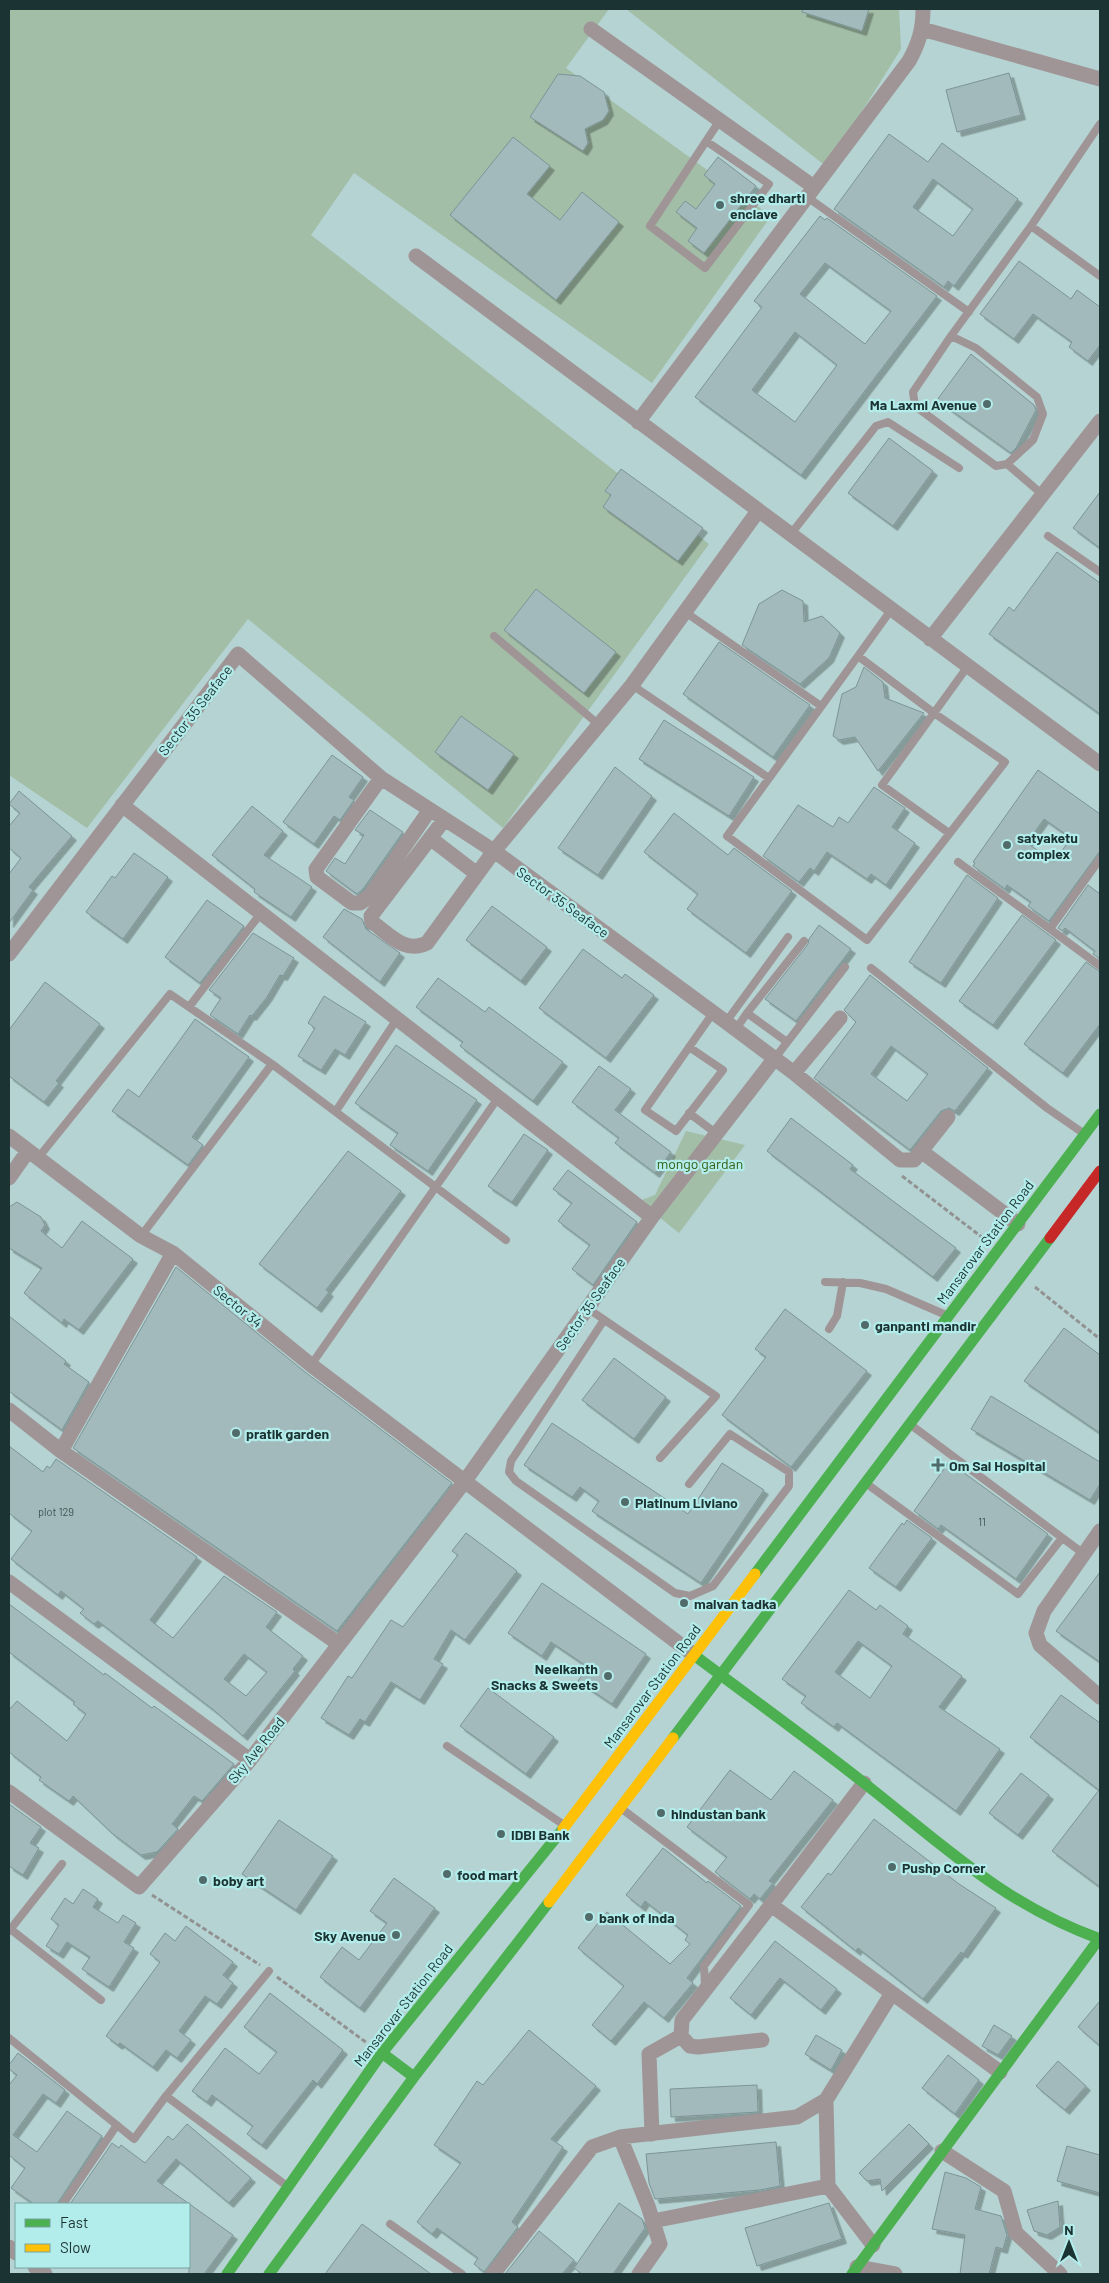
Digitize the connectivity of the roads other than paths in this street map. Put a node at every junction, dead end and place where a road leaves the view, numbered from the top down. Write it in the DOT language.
graph roads {
  1 [pos="923,9"];
  2 [pos="591,29"];
  3 [pos="922,29"];
  4 [pos="1100,79"];
  5 [pos="720,120"];
  6 [pos="1100,124"];
  7 [pos="706,141"];
  8 [pos="810,192"];
  9 [pos="1032,226"];
  10 [pos="416,256"];
  11 [pos="1100,276"];
  12 [pos="969,312"];
  13 [pos="951,336"];
  14 [pos="1100,421"];
  15 [pos="638,422"];
  16 [pos="1007,464"];
  17 [pos="959,468"];
  18 [pos="1043,495"];
  19 [pos="758,511"];
  20 [pos="790,535"];
  21 [pos="1048,536"];
  22 [pos="1100,572"];
  23 [pos="891,610"];
  24 [pos="685,612"];
  25 [pos="494,636"];
  26 [pos="930,639"];
  27 [pos="858,656"];
  28 [pos="968,666"];
  29 [pos="632,685"];
  30 [pos="821,706"];
  31 [pos="934,713"];
  32 [pos="598,724"];
  33 [pos="1100,764"];
  34 [pos="381,778"];
  35 [pos="769,778"];
  36 [pos="122,805"];
  37 [pos="429,811"];
  38 [pos="444,820"];
  39 [pos="949,834"];
  40 [pos="430,838"];
  41 [pos="494,852"];
  42 [pos="1100,860"];
  43 [pos="958,862"];
  44 [pos="477,874"];
  45 [pos="261,913"];
  46 [pos="1050,929"];
  47 [pos="788,937"];
  48 [pos="804,941"];
  49 [pos="9,954"];
  50 [pos="1100,966"];
  51 [pos="845,967"];
  52 [pos="872,968"];
  53 [pos="189,1008"];
  54 [pos="713,1013"];
  55 [pos="748,1013"];
  56 [pos="840,1018"];
  57 [pos="397,1019"];
  58 [pos="731,1025"];
  59 [pos="787,1042"];
  60 [pos="690,1047"];
  61 [pos="775,1058"];
  62 [pos="272,1064"];
  63 [pos="794,1073"];
  64 [pos="498,1098"];
  65 [pos="336,1111"];
  66 [pos="690,1113"];
  67 [pos="1100,1114"];
  68 [pos="948,1117"];
  69 [pos="717,1134"];
  70 [pos="1085,1134"];
  71 [pos="9,1136"];
  72 [pos="921,1151"];
  73 [pos="33,1154"];
  74 [pos="1100,1171"];
  75 [pos="9,1178"];
  76 [pos="435,1186"];
  77 [pos="652,1217"];
  78 [pos="1018,1224"];
  79 [pos="141,1236"];
  80 [pos="506,1240"];
  81 [pos="173,1253"];
  82 [pos="824,1282"];
  83 [pos="843,1282"];
  84 [pos="588,1308"];
  85 [pos="948,1316"];
  86 [pos="604,1320"];
  87 [pos="829,1329"];
  88 [pos="311,1365"];
  89 [pos="9,1410"];
  90 [pos="910,1424"];
  91 [pos="61,1451"];
  92 [pos="660,1458"];
  93 [pos="465,1481"];
  94 [pos="866,1482"];
  95 [pos="689,1484"];
  96 [pos="1100,1531"];
  97 [pos="1062,1538"];
  98 [pos="1084,1554"];
  99 [pos="9,1582"];
  100 [pos="339,1644"];
  101 [pos="694,1655"];
  102 [pos="721,1675"];
  103 [pos="1100,1697"];
  104 [pos="447,1746"];
  105 [pos="250,1760"];
  106 [pos="864,1783"];
  107 [pos="9,1792"];
  108 [pos="621,1808"];
  109 [pos="566,1826"];
  110 [pos="62,1864"];
  111 [pos="772,1906"];
  112 [pos="9,1929"];
  113 [pos="1100,1939"];
  114 [pos="269,1971"];
  115 [pos="705,1990"];
  116 [pos="892,1994"];
  117 [pos="101,2000"];
  118 [pos="681,2036"];
  119 [pos="9,2038"];
  120 [pos="762,2040"];
  121 [pos="382,2053"];
  122 [pos="1000,2072"];
  123 [pos="414,2077"];
  124 [pos="166,2096"];
  125 [pos="826,2100"];
  126 [pos="117,2125"];
  127 [pos="652,2134"];
  128 [pos="620,2137"];
  129 [pos="942,2151"];
  130 [pos="828,2186"];
  131 [pos="289,2188"];
  132 [pos="65,2203"];
  133 [pos="653,2221"];
  134 [pos="390,2224"];
  135 [pos="873,2246"];
  136 [pos="854,2271"];
  137 [pos="227,2274"];
  138 [pos="268,2274"];
  139 [pos="462,2274"];
  140 [pos="493,2274"];
  141 [pos="639,2274"];
  142 [pos="896,2274"];
  143 [pos="1060,2274"];
  1 -- 3 [label="street"];
  2 -- 5 [label="street"];
  3 -- 4 [label="street"];
  3 -- 8 [label="street"];
  5 -- 7 [label="lane"];
  5 -- 8 [label="street"];
  6 -- 9 [label="lane"];
  7 -- 7 [label="lane"];
  8 -- 12 [label="lane"];
  8 -- 15 [label="street"];
  9 -- 11 [label="lane"];
  9 -- 12 [label="lane"];
  10 -- 15 [label="street"];
  12 -- 13 [label="lane"];
  13 -- 16 [label="lane"];
  13 -- 16 [label="lane"];
  14 -- 18 [label="street"];
  15 -- 19 [label="street"];
  16 -- 18 [label="lane"];
  17 -- 20 [label="lane"];
  18 -- 26 [label="street"];
  19 -- 20 [label="street"];
  19 -- 24 [label="street"];
  20 -- 23 [label="street"];
  21 -- 22 [label="lane"];
  23 -- 26 [label="street"];
  23 -- 27 [label="lane"];
  24 -- 29 [label="street"];
  24 -- 30 [label="lane"];
  25 -- 32 [label="lane"];
  26 -- 28 [label="street"];
  27 -- 30 [label="lane"];
  27 -- 31 [label="lane"];
  28 -- 31 [label="lane"];
  28 -- 33 [label="street"];
  29 -- 32 [label="street"];
  29 -- 35 [label="lane"];
  30 -- 35 [label="lane"];
  31 -- 39 [label="lane"];
  31 -- 39 [label="lane"];
  32 -- 41 [label="street"];
  34 -- 36 [label="street, Sector 35 Seaface"];
  34 -- 37 [label="street, Sector 35 Seaface"];
  34 -- 37 [label="street"];
  35 -- 39 [label="lane"];
  36 -- 45 [label="street"];
  36 -- 49 [label="street, Sector 35 Seaface"];
  37 -- 38 [label="street, Sector 35 Seaface"];
  38 -- 40 [label="street"];
  38 -- 41 [label="street, Sector 35 Seaface"];
  40 -- 44 [label="street"];
  40 -- 44 [label="street"];
  41 -- 44 [label="street"];
  41 -- 54 [label="street, Sector 35 Seaface"];
  42 -- 46 [label="lane"];
  43 -- 46 [label="lane"];
  45 -- 53 [label="lane"];
  45 -- 57 [label="street"];
  46 -- 50 [label="lane"];
  47 -- 58 [label="lane"];
  48 -- 55 [label="lane"];
  51 -- 59 [label="lane"];
  52 -- 70 [label="lane"];
  53 -- 62 [label="lane"];
  53 -- 73 [label="lane"];
  54 -- 58 [label="street, Sector 35 Seaface"];
  54 -- 60 [label="lane"];
  55 -- 58 [label="lane"];
  55 -- 59 [label="lane"];
  56 -- 63 [label="street"];
  57 -- 64 [label="street"];
  57 -- 65 [label="lane"];
  58 -- 61 [label="street, Sector 35 Seaface"];
  59 -- 61 [label="lane"];
  60 -- 66 [label="lane"];
  60 -- 66 [label="lane"];
  61 -- 63 [label="street"];
  61 -- 69 [label="street, Sector 35 Seaface"];
  62 -- 65 [label="lane"];
  62 -- 79 [label="lane"];
  63 -- 72 [label="street"];
  64 -- 76 [label="lane"];
  64 -- 77 [label="street"];
  65 -- 76 [label="lane"];
  66 -- 69 [label="lane"];
  67 -- 70 [label="main road, Mansarovar Station Road"];
  68 -- 72 [label="street"];
  69 -- 77 [label="street, Sector 35 Seaface"];
  70 -- 78 [label="main road, Mansarovar Station Road"];
  71 -- 73 [label="street, Sector 34"];
  72 -- 78 [label="street"];
  73 -- 75 [label="street"];
  73 -- 79 [label="street, Sector 34"];
  74 -- 90 [label="main road"];
  76 -- 80 [label="lane"];
  76 -- 88 [label="lane"];
  77 -- 84 [label="street, Sector 35 Seaface"];
  78 -- 85 [label="main road, Mansarovar Station Road"];
  79 -- 81 [label="street, Sector 34"];
  81 -- 88 [label="street, Sector 34"];
  81 -- 91 [label="street"];
  82 -- 83 [label="lane"];
  83 -- 85 [label="lane"];
  83 -- 87 [label="lane"];
  84 -- 86 [label="lane"];
  84 -- 93 [label="street, Sector 35 Seaface"];
  85 -- 101 [label="main road, Mansarovar Station Road"];
  86 -- 92 [label="lane"];
  86 -- 95 [label="lane"];
  88 -- 93 [label="street, Sector 34"];
  89 -- 91 [label="street"];
  90 -- 94 [label="main road"];
  90 -- 97 [label="lane"];
  91 -- 100 [label="street"];
  93 -- 100 [label="street, Sky Ave Road"];
  93 -- 101 [label="street, Sector 34"];
  94 -- 97 [label="lane"];
  94 -- 102 [label="main road"];
  96 -- 98 [label="street"];
  97 -- 98 [label="lane"];
  98 -- 103 [label="street"];
  99 -- 105 [label="street"];
  100 -- 105 [label="street, Sky Ave Road"];
  101 -- 102 [label="main road"];
  101 -- 109 [label="main road, Mansarovar Station Road"];
  102 -- 106 [label="main road"];
  102 -- 108 [label="main road"];
  104 -- 109 [label="lane"];
  105 -- 107 [label="street, Sky Ave Road"];
  106 -- 111 [label="street"];
  106 -- 113 [label="main road"];
  108 -- 115 [label="lane"];
  108 -- 123 [label="main road"];
  109 -- 121 [label="main road, Mansarovar Station Road"];
  110 -- 112 [label="lane"];
  111 -- 115 [label="street"];
  111 -- 116 [label="street"];
  112 -- 117 [label="lane"];
  113 -- 122 [label="main road"];
  114 -- 124 [label="lane"];
  115 -- 118 [label="street"];
  116 -- 122 [label="street"];
  116 -- 125 [label="street"];
  118 -- 120 [label="street"];
  118 -- 127 [label="street"];
  119 -- 126 [label="lane"];
  121 -- 123 [label="main road"];
  121 -- 131 [label="main road, Mansarovar Station Road"];
  122 -- 129 [label="main road"];
  123 -- 138 [label="main road"];
  124 -- 126 [label="lane"];
  124 -- 131 [label="lane"];
  125 -- 127 [label="street"];
  125 -- 130 [label="street"];
  126 -- 132 [label="lane"];
  127 -- 128 [label="street"];
  128 -- 133 [label="street"];
  128 -- 140 [label="street"];
  129 -- 135 [label="main road"];
  129 -- 143 [label="street"];
  130 -- 133 [label="street"];
  130 -- 135 [label="street"];
  131 -- 137 [label="main road, Mansarovar Station Road"];
  133 -- 141 [label="street"];
  134 -- 139 [label="lane"];
  135 -- 136 [label="main road"];
  136 -- 142 [label="street"];
}
